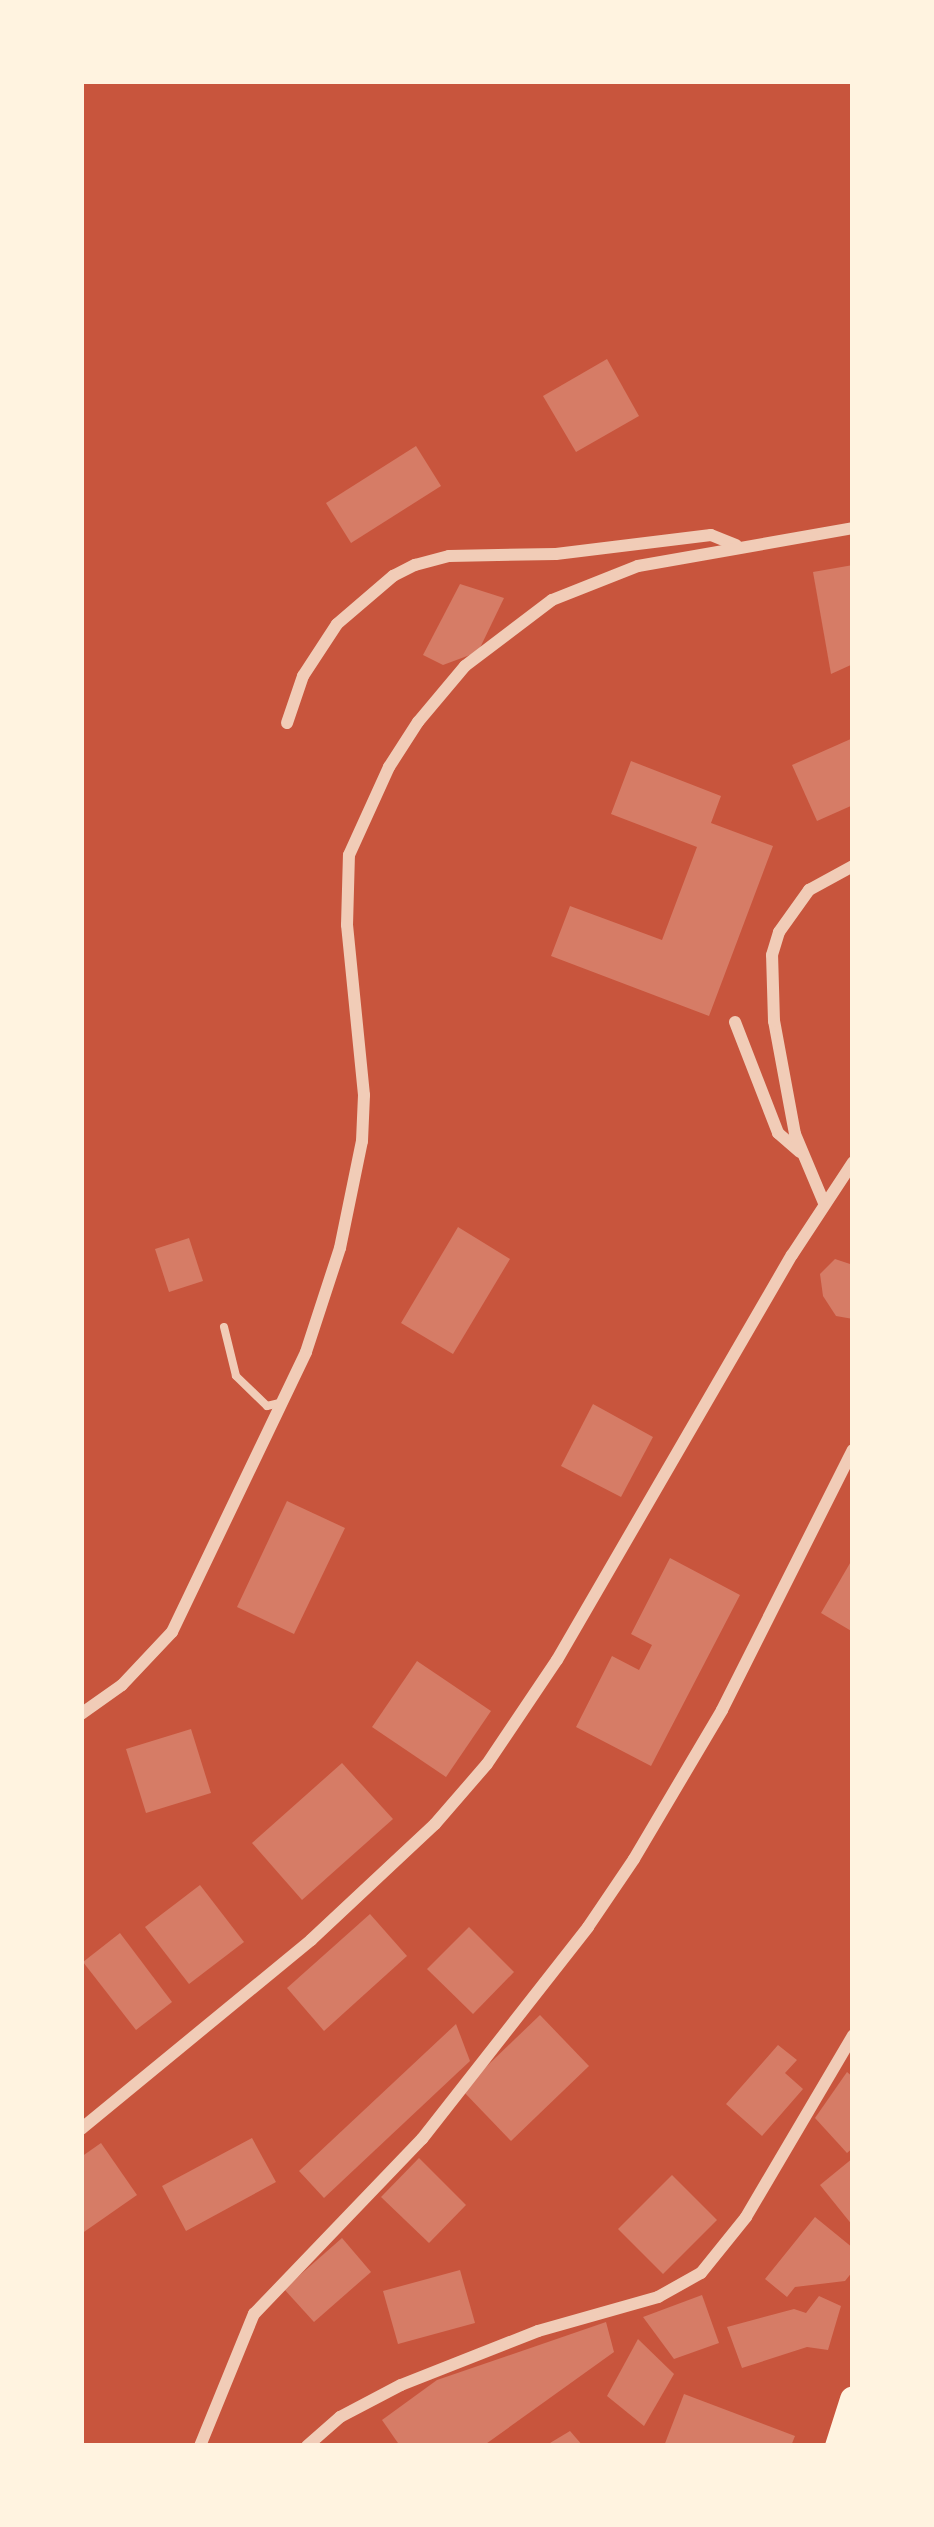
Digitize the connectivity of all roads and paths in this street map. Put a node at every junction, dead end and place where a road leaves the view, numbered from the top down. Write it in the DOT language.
graph roads {
  1 [pos="853,528"];
  2 [pos="736,545"];
  3 [pos="287,723"];
  4 [pos="853,866"];
  5 [pos="735,1022"];
  6 [pos="801,1152"];
  7 [pos="853,1162"];
  8 [pos="824,1203"];
  9 [pos="224,1327"];
  10 [pos="283,1402"];
  11 [pos="853,1450"];
  12 [pos="81,1714"];
  13 [pos="853,2035"];
  14 [pos="81,2129"];
  15 [pos="853,2398"];
  16 [pos="200,2446"];
  17 [pos="307,2446"];
  18 [pos="838,2446"];
  1 -- 2 [label="street"];
  2 -- 3 [label="street"];
  2 -- 10 [label="street"];
  4 -- 6 [label="street"];
  5 -- 6 [label="street"];
  6 -- 8 [label="street"];
  7 -- 8 [label="street"];
  8 -- 14 [label="street"];
  9 -- 10 [label="lane"];
  10 -- 12 [label="street"];
  11 -- 16 [label="street"];
  13 -- 17 [label="street"];
  15 -- 18 [label="highway"];
}
